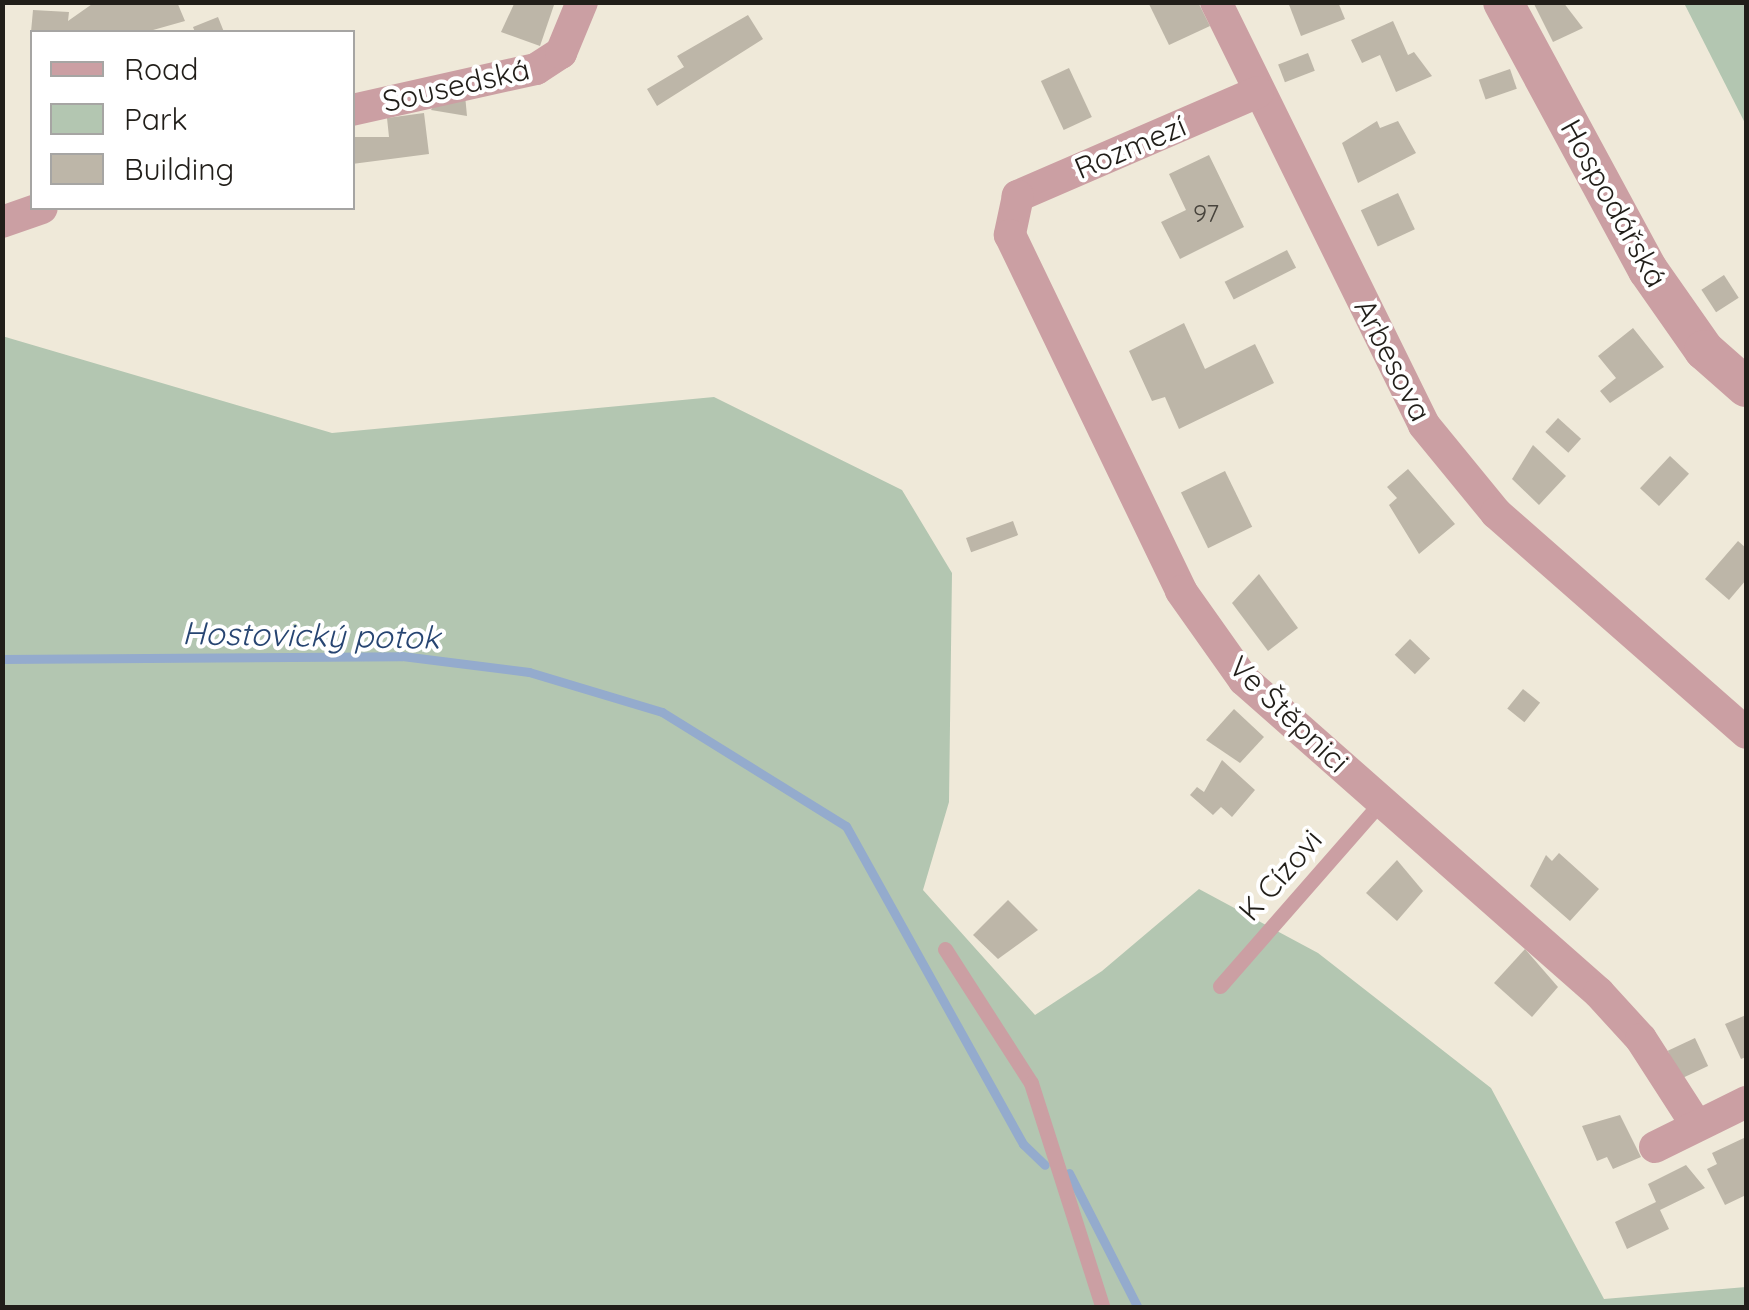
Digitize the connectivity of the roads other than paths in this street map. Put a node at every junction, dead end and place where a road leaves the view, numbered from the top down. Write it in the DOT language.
graph roads {
  1 [pos="582,2"];
  2 [pos="1216,2"];
  3 [pos="1503,2"];
  4 [pos="1258,92"];
  5 [pos="355,109"];
  6 [pos="36,210"];
  7 [pos="1010,211"];
  8 [pos="2,222"];
  9 [pos="1746,387"];
  10 [pos="1746,733"];
  11 [pos="1382,801"];
  12 [pos="945,948"];
  13 [pos="1220,986"];
  14 [pos="1746,1102"];
  15 [pos="1696,1126"];
  16 [pos="1655,1147"];
  17 [pos="1103,1308"];
  1 -- 5 [label="street, Sousedská"];
  2 -- 4 [label="street, Arbesova"];
  3 -- 9 [label="street, Hospodářská"];
  4 -- 7 [label="street, Rozmezí"];
  4 -- 10 [label="street, Arbesova"];
  6 -- 8 [label="street"];
  7 -- 11 [label="street, Ve Štěpnici"];
  11 -- 13 [label="lane, K Cízovi"];
  11 -- 15 [label="street, Ve Štěpnici"];
  12 -- 17 [label="lane"];
  14 -- 15 [label="street"];
  15 -- 16 [label="street"];
}
